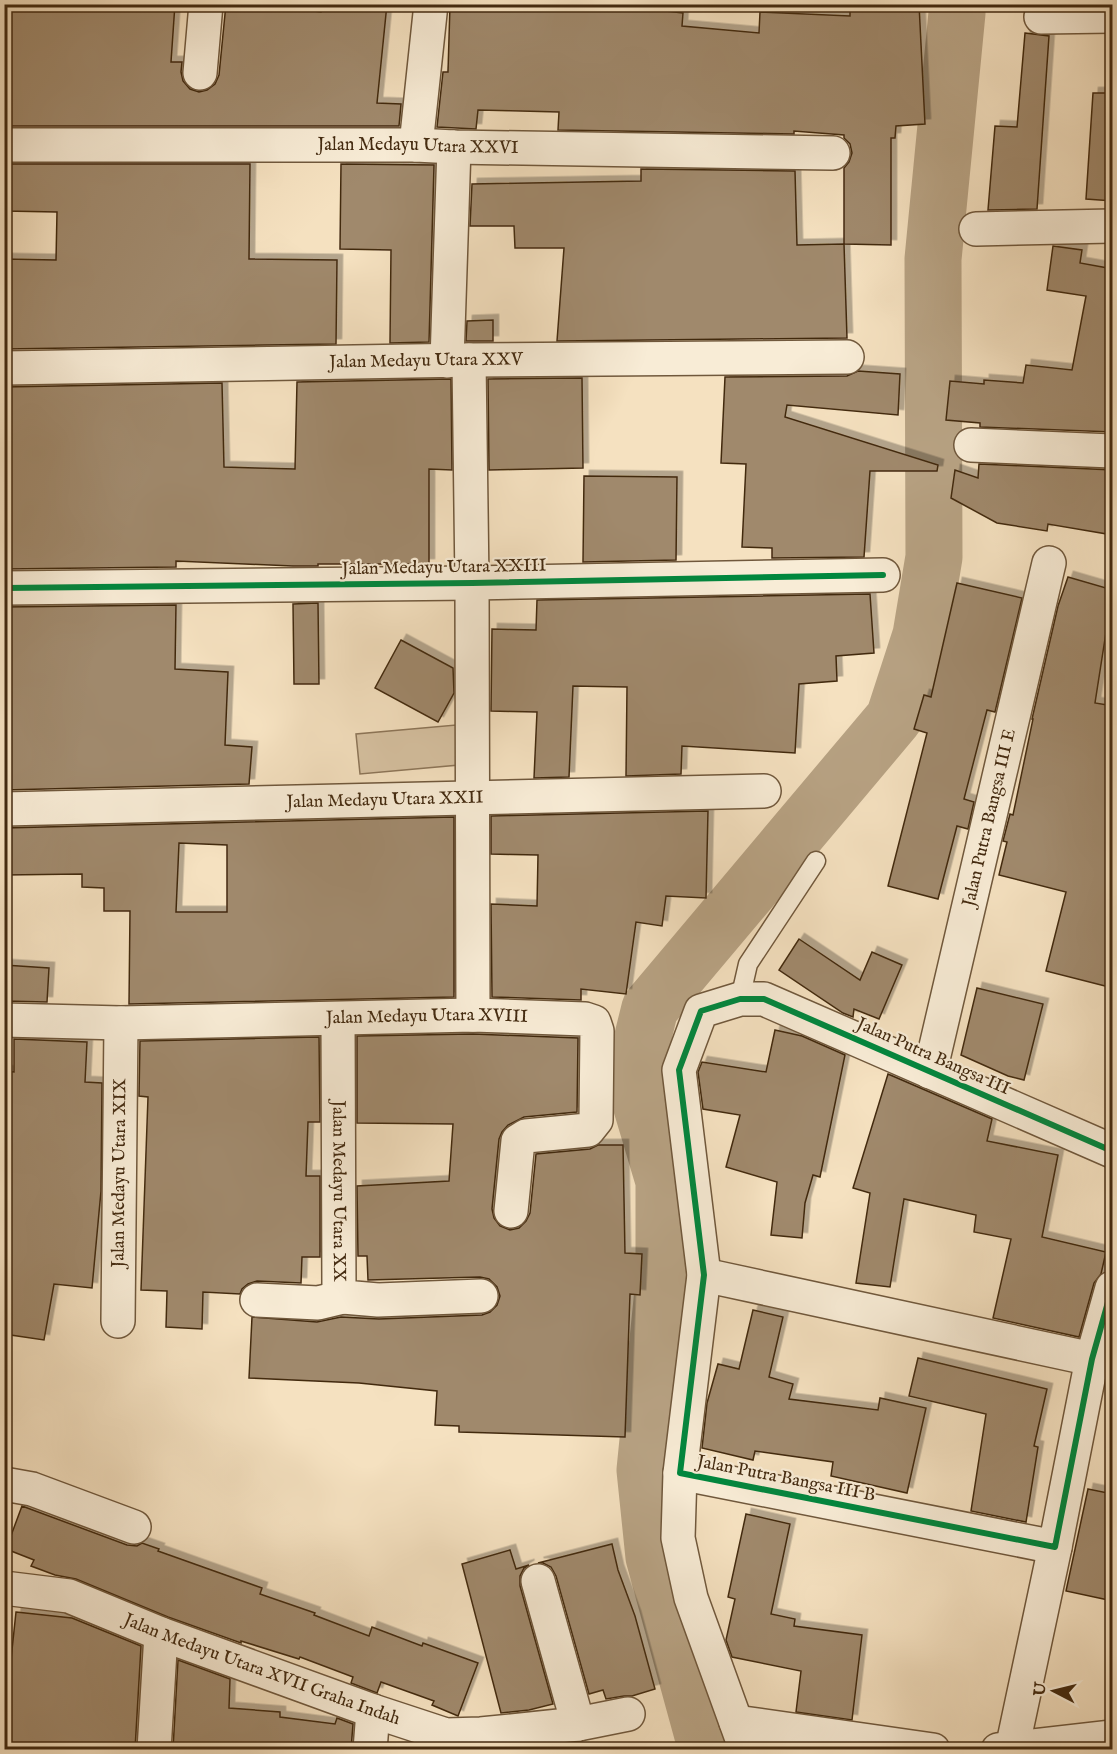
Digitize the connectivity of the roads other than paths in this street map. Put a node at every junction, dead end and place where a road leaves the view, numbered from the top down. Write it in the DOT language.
graph roads {
  1 [pos="206,4"];
  2 [pos="430,4"];
  3 [pos="1113,16"];
  4 [pos="1041,17"];
  5 [pos="200,73"];
  6 [pos="416,145"];
  7 [pos="4,146"];
  8 [pos="454,147"];
  9 [pos="833,153"];
  10 [pos="1113,226"];
  11 [pos="976,230"];
  12 [pos="847,357"];
  13 [pos="458,361"];
  14 [pos="4,368"];
  15 [pos="971,445"];
  16 [pos="1113,452"];
  17 [pos="1049,563"];
  18 [pos="883,574"];
  19 [pos="472,583"];
  20 [pos="4,588"];
  21 [pos="764,791"];
  22 [pos="473,797"];
  23 [pos="4,810"];
  24 [pos="816,861"];
  25 [pos="740,999"];
  26 [pos="473,1016"];
  27 [pos="338,1019"];
  28 [pos="4,1020"];
  29 [pos="121,1023"];
  30 [pos="930,1072"];
  31 [pos="1113,1151"];
  32 [pos="511,1211"];
  33 [pos="704,1275"];
  34 [pos="1113,1288"];
  35 [pos="481,1296"];
  36 [pos="343,1297"];
  37 [pos="257,1300"];
  38 [pos="118,1321"];
  39 [pos="1092,1359"];
  40 [pos="680,1473"];
  41 [pos="4,1484"];
  42 [pos="134,1527"];
  43 [pos="1054,1547"];
  44 [pos="538,1581"];
  45 [pos="4,1587"];
  46 [pos="161,1634"];
  47 [pos="373,1711"];
  48 [pos="628,1714"];
  49 [pos="578,1725"];
  50 [pos="741,1736"];
  51 [pos="1113,1737"];
  52 [pos="154,1749"];
  53 [pos="370,1749"];
  54 [pos="933,1749"];
  55 [pos="1005,1749"];
  1 -- 5 [label="street"];
  2 -- 6 [label="street"];
  3 -- 4 [label="street"];
  6 -- 7 [label="street, Jalan Medayu Utara XXVI"];
  6 -- 8 [label="street, Jalan Medayu Utara XXVI"];
  8 -- 9 [label="street, Jalan Medayu Utara XXVI"];
  8 -- 13 [label="street"];
  10 -- 11 [label="street"];
  12 -- 13 [label="street, Jalan Medayu Utara XXV"];
  13 -- 14 [label="street, Jalan Medayu Utara XXV"];
  13 -- 19 [label="street"];
  15 -- 16 [label="street"];
  17 -- 30 [label="street, Jalan Putra Bangsa III E"];
  18 -- 19 [label="street, Jalan Medayu Utara XXIII"];
  19 -- 20 [label="street, Jalan Medayu Utara XXIII"];
  19 -- 22 [label="street"];
  21 -- 22 [label="street, Jalan Medayu Utara XXII"];
  22 -- 23 [label="street, Jalan Medayu Utara XXII"];
  22 -- 26 [label="street"];
  24 -- 25 [label="lane"];
  25 -- 30 [label="street, Jalan Putra Bangsa III"];
  25 -- 33 [label="street, Jalan Putra Bangsa III B"];
  26 -- 27 [label="street, Jalan Medayu Utara XVIII"];
  26 -- 32 [label="street, Jalan Medayu Utara XVIII"];
  27 -- 29 [label="street, Jalan Medayu Utara XVIII"];
  27 -- 36 [label="street, Jalan Medayu Utara XX"];
  28 -- 29 [label="street, Jalan Medayu Utara XVIII"];
  29 -- 38 [label="street, Jalan Medayu Utara XIX"];
  30 -- 31 [label="street, Jalan Putra Bangsa III"];
  33 -- 39 [label="street"];
  33 -- 40 [label="street, Jalan Putra Bangsa III B"];
  34 -- 39 [label="street"];
  35 -- 36 [label="street, Jalan Medayu Utara XX"];
  36 -- 37 [label="street"];
  39 -- 43 [label="street"];
  40 -- 43 [label="street, Jalan Putra Bangsa III B"];
  40 -- 50 [label="street"];
  41 -- 42 [label="street"];
  43 -- 55 [label="street"];
  44 -- 49 [label="street"];
  45 -- 46 [label="street, Jalan Medayu Utara XVII Graha Indah"];
  46 -- 47 [label="street, Jalan Medayu Utara XVII Graha Indah"];
  46 -- 52 [label="street"];
  47 -- 49 [label="street, Jalan Medayu Utara XVII Graha Indah"];
  47 -- 53 [label="street"];
  48 -- 49 [label="street, Jalan Medayu Utara XVII Graha Indah"];
  50 -- 54 [label="street"];
  51 -- 55 [label="street"];
}
